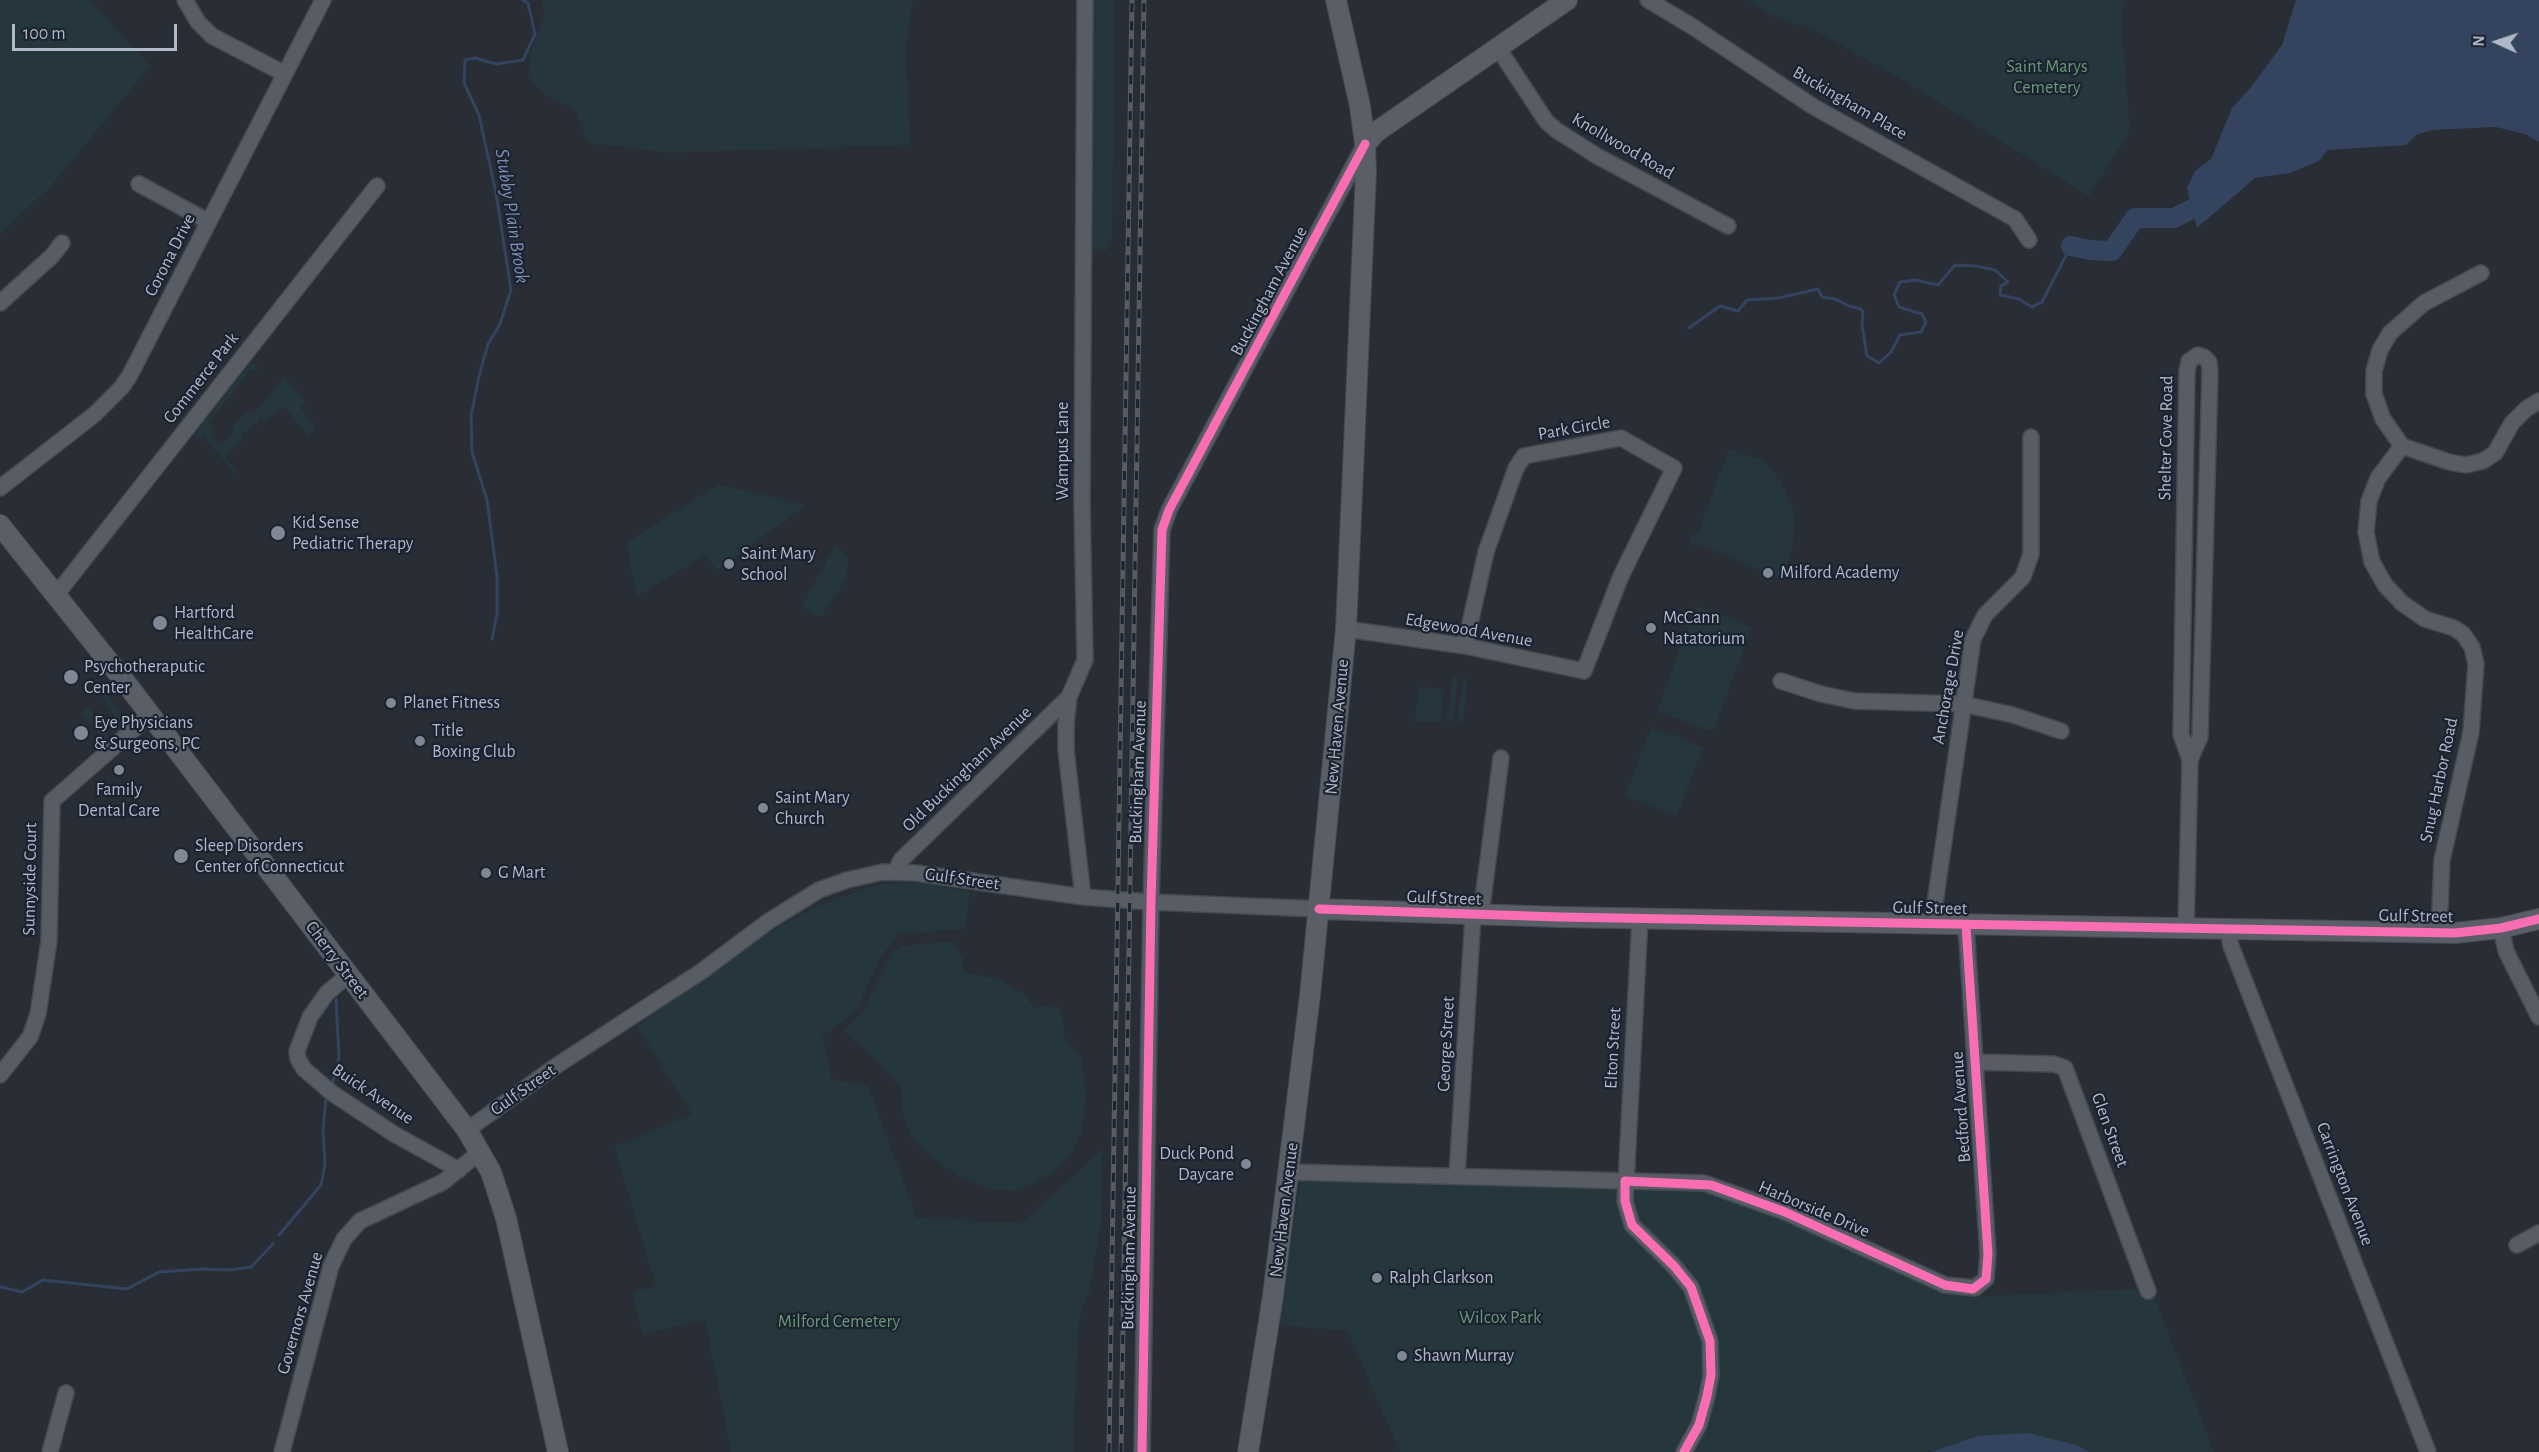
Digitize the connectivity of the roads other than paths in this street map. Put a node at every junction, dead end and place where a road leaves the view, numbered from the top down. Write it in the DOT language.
graph roads {
  1 [pos="185,0"];
  2 [pos="323,0"];
  3 [pos="1085,0"];
  4 [pos="1336,0"];
  5 [pos="1567,0"];
  6 [pos="1648,0"];
  7 [pos="1498,48"];
  8 [pos="285,74"];
  9 [pos="1365,144"];
  10 [pos="139,184"];
  11 [pos="377,186"];
  12 [pos="209,222"];
  13 [pos="1728,226"];
  14 [pos="2029,240"];
  15 [pos="62,243"];
  16 [pos="2481,273"];
  17 [pos="0,303"];
  18 [pos="2539,401"];
  19 [pos="2031,437"];
  20 [pos="2402,446"];
  21 [pos="0,488"];
  22 [pos="0,525"];
  23 [pos="2183,586"];
  24 [pos="2204,586"];
  25 [pos="57,595"];
  26 [pos="1346,629"];
  27 [pos="1465,646"];
  28 [pos="1584,671"];
  29 [pos="1781,681"];
  30 [pos="1069,697"];
  31 [pos="1963,704"];
  32 [pos="150,715"];
  33 [pos="2061,731"];
  34 [pos="1501,758"];
  35 [pos="2190,760"];
  36 [pos="895,872"];
  37 [pos="1083,897"];
  38 [pos="1150,902"];
  39 [pos="1319,909"];
  40 [pos="1477,915"];
  41 [pos="1640,918"];
  42 [pos="2539,919"];
  43 [pos="1932,924"];
  44 [pos="1965,926"];
  45 [pos="2501,928"];
  46 [pos="2186,929"];
  47 [pos="2228,930"];
  48 [pos="2439,933"];
  49 [pos="348,975"];
  50 [pos="2539,1017"];
  51 [pos="1975,1062"];
  52 [pos="0,1075"];
  53 [pos="467,1130"];
  54 [pos="480,1152"];
  55 [pos="459,1170"];
  56 [pos="1289,1172"];
  57 [pos="1457,1176"];
  58 [pos="1625,1181"];
  59 [pos="2539,1233"];
  60 [pos="2517,1245"];
  61 [pos="1982,1284"];
  62 [pos="2148,1291"];
  63 [pos="66,1394"];
  64 [pos="50,1452"];
  65 [pos="282,1452"];
  66 [pos="558,1452"];
  67 [pos="1142,1452"];
  68 [pos="1248,1452"];
  69 [pos="1684,1452"];
  70 [pos="2428,1452"];
  1 -- 8 [label="street"];
  2 -- 8 [label="street, Corona Drive"];
  3 -- 30 [label="street, Wampus Lane"];
  4 -- 9 [label="main road, New Haven Avenue"];
  5 -- 7 [label="main road, Buckingham Avenue"];
  6 -- 14 [label="street, Buckingham Place"];
  7 -- 9 [label="main road, Buckingham Avenue"];
  7 -- 13 [label="street, Knollwood Road"];
  8 -- 12 [label="street, Corona Drive"];
  9 -- 26 [label="main road, New Haven Avenue"];
  9 -- 38 [label="street, Buckingham Avenue"];
  10 -- 12 [label="street"];
  11 -- 25 [label="street, Commerce Park"];
  12 -- 21 [label="street, Corona Drive"];
  15 -- 17 [label="street"];
  16 -- 20 [label="street"];
  18 -- 20 [label="street"];
  19 -- 31 [label="street, Anchorage Drive"];
  20 -- 48 [label="street, Snug Harbor Road"];
  22 -- 25 [label="main road, Cherry Street"];
  23 -- 24 [label="street"];
  23 -- 24 [label="street, Shelter Cove Road"];
  23 -- 35 [label="street, Shelter Cove Road"];
  24 -- 35 [label="street, Shelter Cove Road"];
  25 -- 32 [label="main road, Cherry Street"];
  26 -- 27 [label="street, Edgewood Avenue"];
  26 -- 39 [label="main road, New Haven Avenue"];
  27 -- 28 [label="street, Edgewood Avenue"];
  27 -- 28 [label="street, Park Circle"];
  29 -- 31 [label="street"];
  30 -- 36 [label="street, Old Buckingham Avenue"];
  30 -- 37 [label="street, Wampus Lane"];
  31 -- 33 [label="street"];
  31 -- 43 [label="street, Anchorage Drive"];
  32 -- 49 [label="main road, Cherry Street"];
  32 -- 52 [label="street, Sunnyside Court"];
  34 -- 40 [label="street, George Street"];
  35 -- 46 [label="street, Shelter Cove Road"];
  36 -- 37 [label="street, Gulf Street"];
  36 -- 53 [label="street, Gulf Street"];
  37 -- 38 [label="street, Gulf Street"];
  38 -- 39 [label="street, Gulf Street"];
  38 -- 67 [label="street, Buckingham Avenue"];
  39 -- 40 [label="main road, Gulf Street"];
  39 -- 56 [label="main road, New Haven Avenue"];
  40 -- 41 [label="main road, Gulf Street"];
  40 -- 57 [label="street, George Street"];
  41 -- 43 [label="main road, Gulf Street"];
  41 -- 58 [label="street, Elton Street"];
  42 -- 45 [label="main road, Gulf Street"];
  43 -- 44 [label="main road, Gulf Street"];
  44 -- 46 [label="main road, Gulf Street"];
  44 -- 51 [label="street, Bedford Avenue"];
  45 -- 48 [label="main road, Gulf Street"];
  45 -- 50 [label="street"];
  46 -- 47 [label="main road, Gulf Street"];
  47 -- 48 [label="main road, Gulf Street"];
  47 -- 70 [label="street, Carrington Avenue"];
  49 -- 53 [label="main road, Cherry Street"];
  49 -- 55 [label="street, Buick Avenue"];
  51 -- 61 [label="street, Bedford Avenue"];
  51 -- 62 [label="street, Glen Street"];
  53 -- 54 [label="main road, Cherry Street"];
  54 -- 55 [label="street, Governors Avenue"];
  54 -- 66 [label="main road, Cherry Street"];
  55 -- 65 [label="street, Governors Avenue"];
  56 -- 57 [label="street, Harborside Drive"];
  56 -- 68 [label="main road, New Haven Avenue"];
  57 -- 58 [label="street, Harborside Drive"];
  58 -- 61 [label="street, Harborside Drive"];
  58 -- 69 [label="street, Elton Street"];
  59 -- 60 [label="street"];
  63 -- 64 [label="street"];
}
